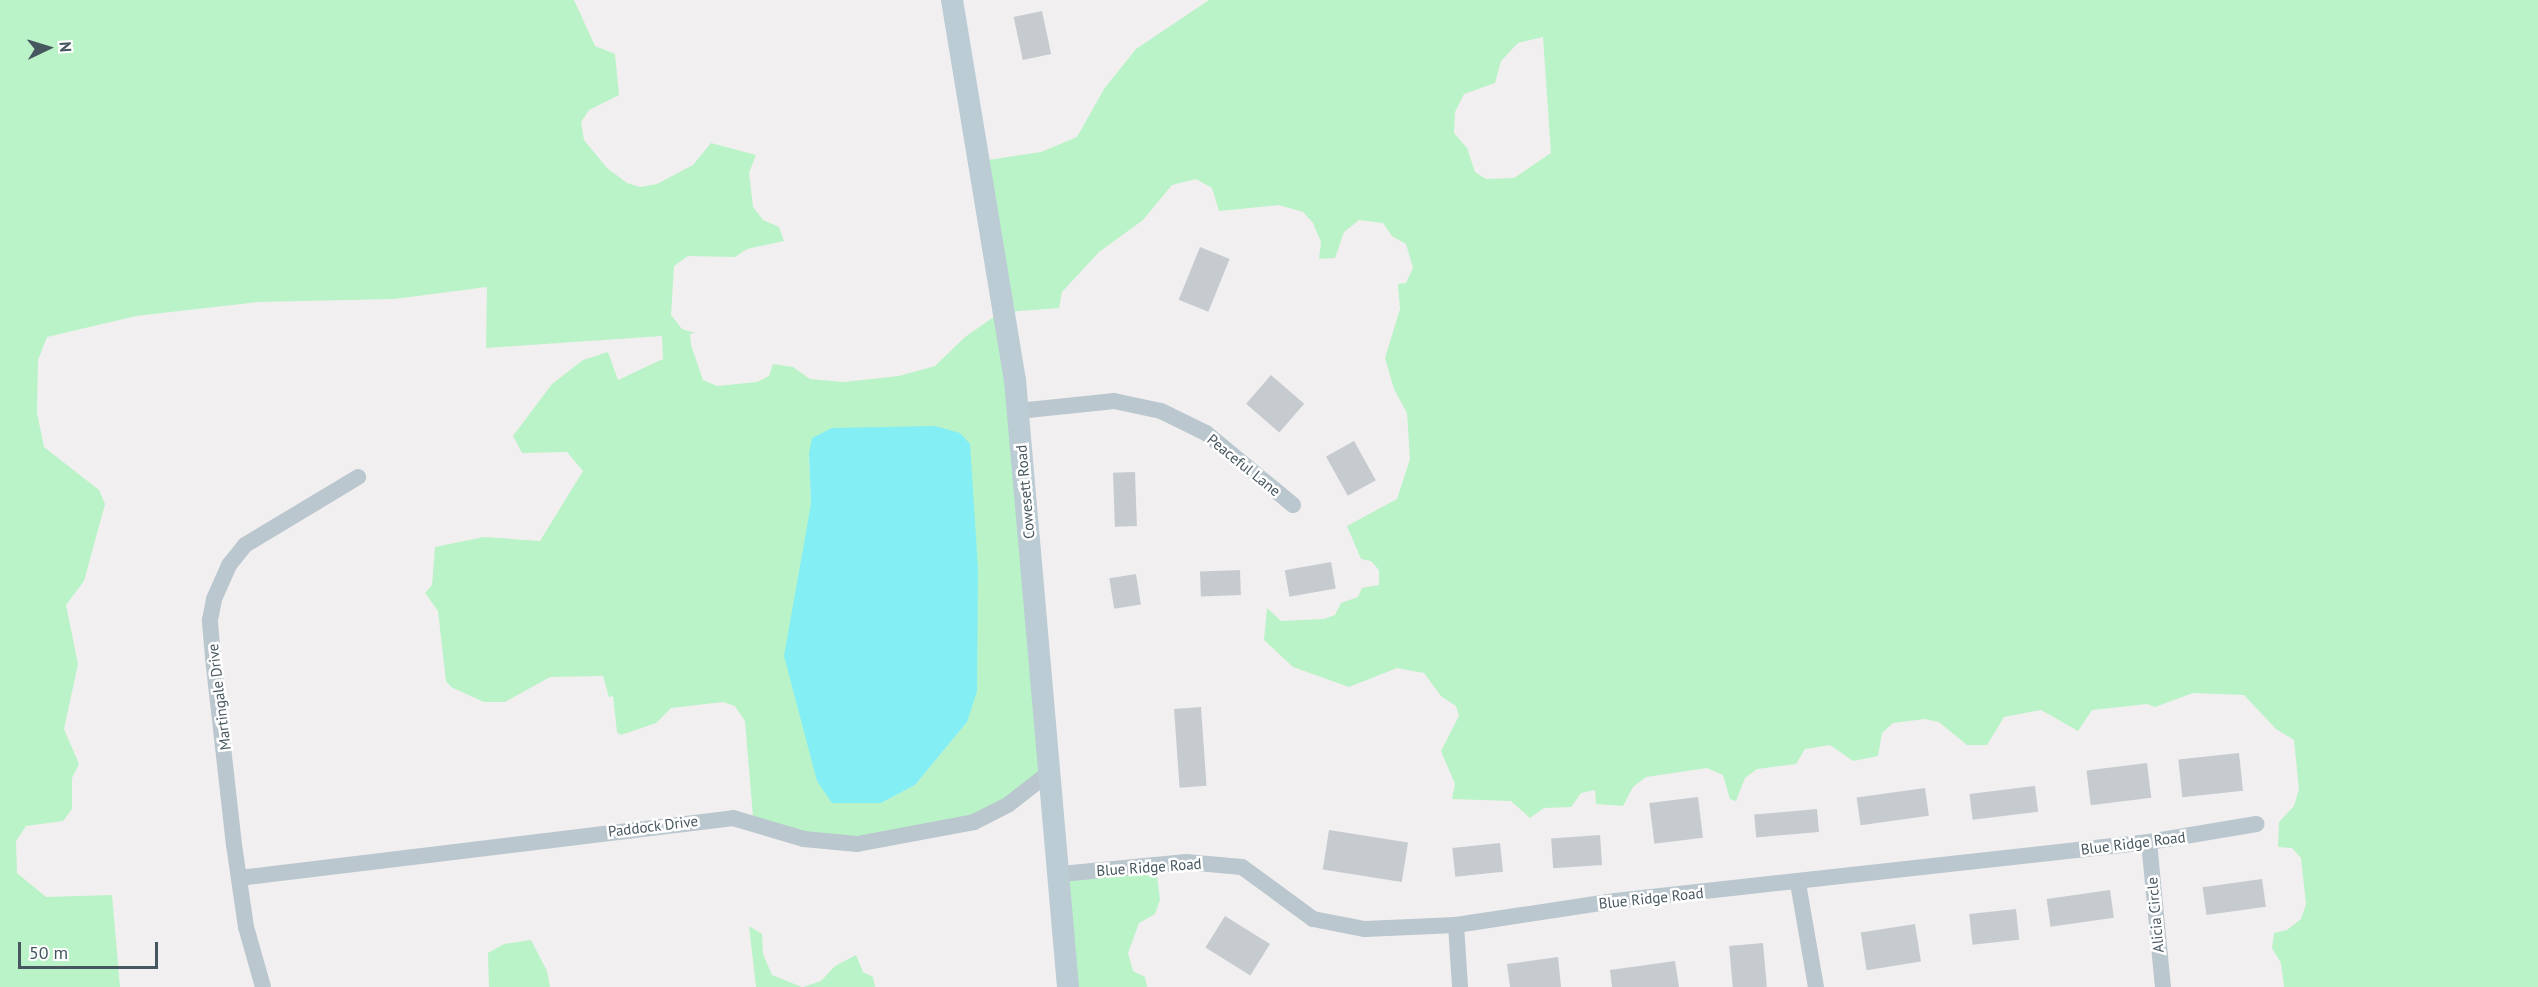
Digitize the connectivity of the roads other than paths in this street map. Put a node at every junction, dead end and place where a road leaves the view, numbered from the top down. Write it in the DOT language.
graph roads {
  1 [pos="952,0"];
  2 [pos="1018,411"];
  3 [pos="358,477"];
  4 [pos="1293,505"];
  5 [pos="1050,772"];
  6 [pos="2256,824"];
  7 [pos="2148,842"];
  8 [pos="1061,874"];
  9 [pos="239,878"];
  10 [pos="1798,883"];
  11 [pos="1456,924"];
  12 [pos="263,987"];
  13 [pos="1068,987"];
  14 [pos="1460,987"];
  15 [pos="1816,987"];
  16 [pos="2163,987"];
  1 -- 2 [label="main road, Cowesett Road"];
  2 -- 4 [label="street, Peaceful Lane"];
  2 -- 5 [label="main road, Cowesett Road"];
  3 -- 9 [label="street, Martingale Drive"];
  5 -- 8 [label="main road, Cowesett Road"];
  5 -- 9 [label="street, Paddock Drive"];
  6 -- 7 [label="street, Blue Ridge Road"];
  7 -- 10 [label="street, Blue Ridge Road"];
  7 -- 16 [label="street, Alicia Circle"];
  8 -- 11 [label="street, Blue Ridge Road"];
  8 -- 13 [label="main road, Cowesett Road"];
  9 -- 12 [label="street, Martingale Drive"];
  10 -- 11 [label="street, Blue Ridge Road"];
  10 -- 15 [label="street"];
  11 -- 14 [label="street"];
}
